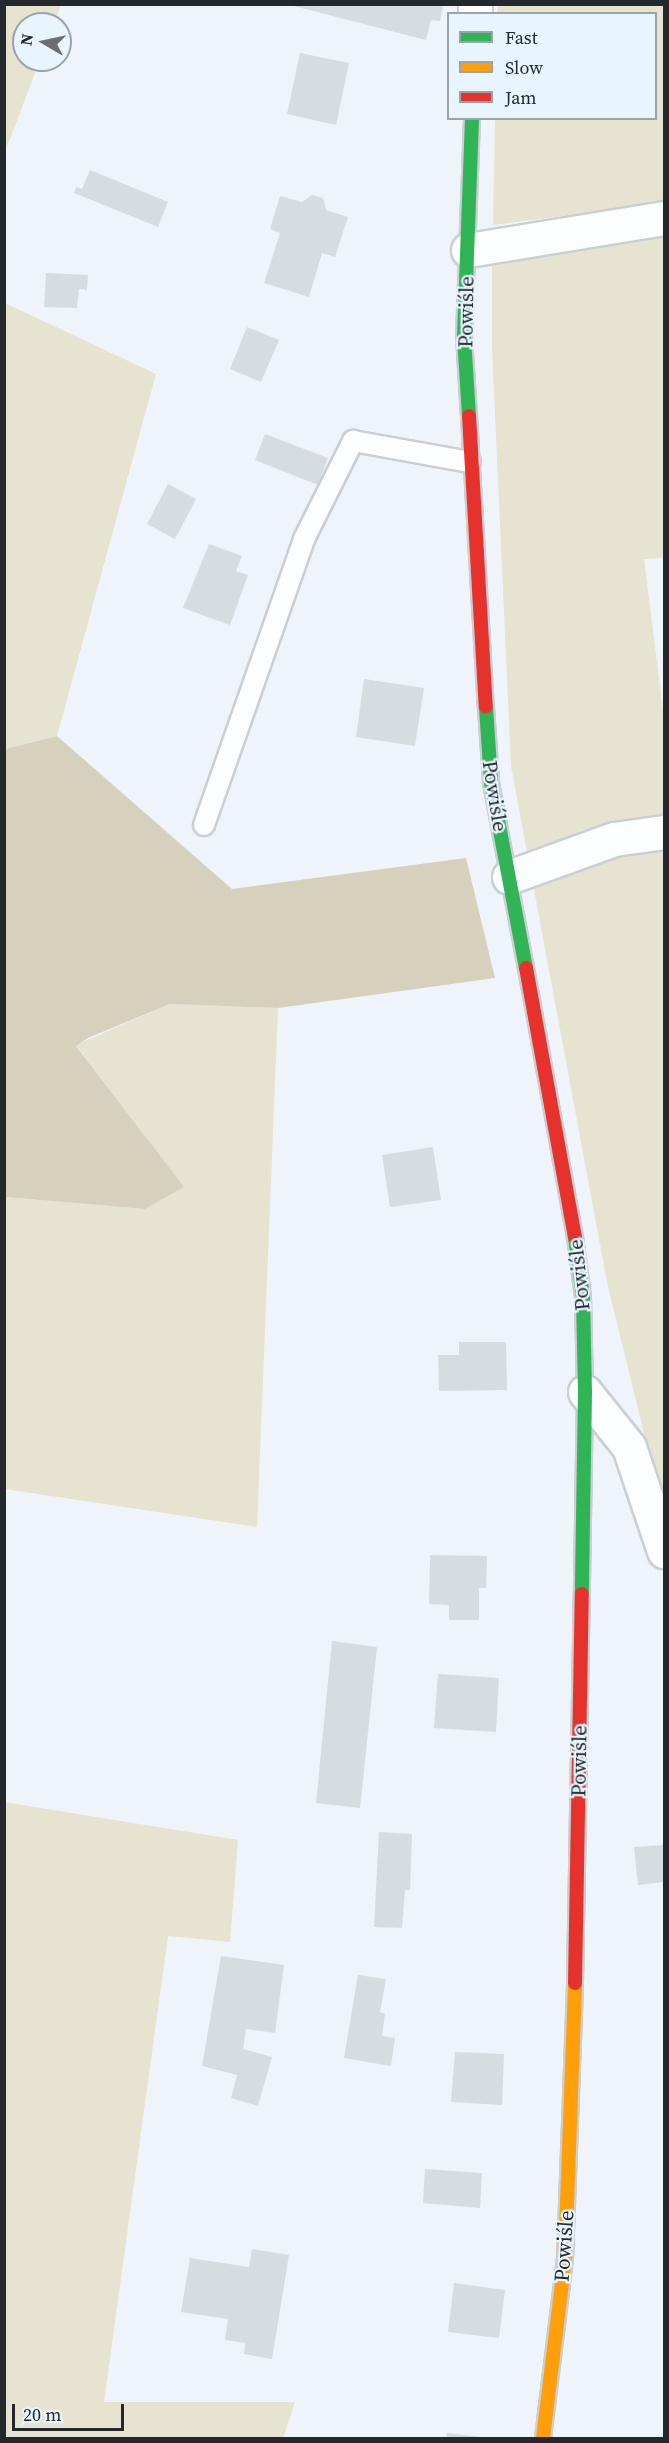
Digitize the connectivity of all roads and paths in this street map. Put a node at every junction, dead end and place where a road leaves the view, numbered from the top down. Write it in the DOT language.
graph roads {
  1 [pos="472,120"];
  2 [pos="664,218"];
  3 [pos="468,250"];
  4 [pos="470,462"];
  5 [pos="204,825"];
  6 [pos="664,832"];
  7 [pos="509,877"];
  8 [pos="585,1392"];
  9 [pos="664,1551"];
  10 [pos="543,2439"];
  1 -- 3 [label="street, Powiśle"];
  2 -- 3 [label="street"];
  3 -- 4 [label="street, Powiśle"];
  4 -- 5 [label="lane"];
  4 -- 7 [label="street, Powiśle"];
  6 -- 7 [label="street"];
  7 -- 8 [label="street, Powiśle"];
  8 -- 9 [label="street"];
  8 -- 10 [label="street, Powiśle"];
}
